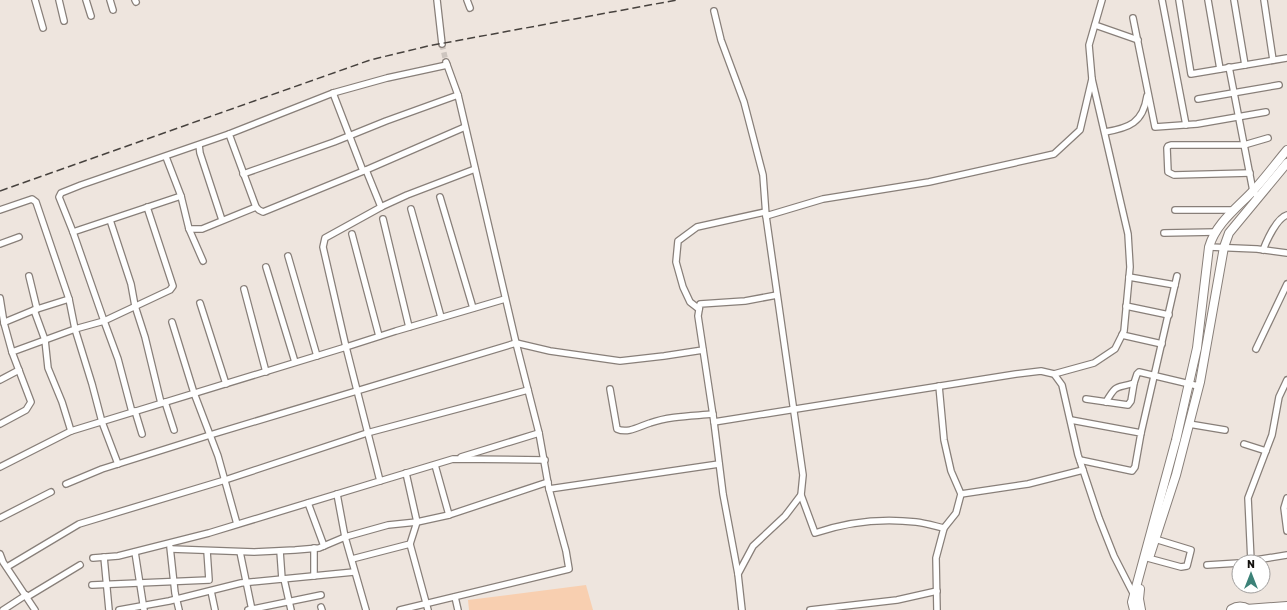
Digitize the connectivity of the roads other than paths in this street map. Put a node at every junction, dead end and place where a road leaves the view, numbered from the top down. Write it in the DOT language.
graph roads {
  1 [pos="35,0"];
  2 [pos="59,0"];
  3 [pos="86,0"];
  4 [pos="110,0"];
  5 [pos="437,0"];
  6 [pos="467,0"];
  7 [pos="1102,0"];
  8 [pos="1162,0"];
  9 [pos="1179,0"];
  10 [pos="1208,0"];
  11 [pos="1234,0"];
  12 [pos="1264,0"];
  13 [pos="470,8"];
  14 [pos="113,10"];
  15 [pos="714,12"];
  16 [pos="91,16"];
  17 [pos="1133,18"];
  18 [pos="64,22"];
  19 [pos="1095,25"];
  20 [pos="43,28"];
  21 [pos="1138,40"];
  22 [pos="442,44"];
  23 [pos="1287,58"];
  24 [pos="1273,60"];
  25 [pos="1245,65"];
  26 [pos="1229,67"];
  27 [pos="1220,69"];
  28 [pos="1092,79"];
  29 [pos="1279,85"];
  30 [pos="1148,92"];
  31 [pos="333,93"];
  32 [pos="1234,93"];
  33 [pos="458,95"];
  34 [pos="1198,99"];
  35 [pos="1266,112"];
  36 [pos="1239,117"];
  37 [pos="1186,125"];
  38 [pos="465,127"];
  39 [pos="1105,132"];
  40 [pos="229,134"];
  41 [pos="348,136"];
  42 [pos="1268,138"];
  43 [pos="199,145"];
  44 [pos="1244,145"];
  45 [pos="1287,150"];
  46 [pos="166,157"];
  47 [pos="1287,163"];
  48 [pos="475,169"];
  49 [pos="364,171"];
  50 [pos="1250,173"];
  51 [pos="243,174"];
  52 [pos="1256,194"];
  53 [pos="181,196"];
  54 [pos="440,197"];
  55 [pos="147,207"];
  56 [pos="256,207"];
  57 [pos="381,207"];
  58 [pos="411,209"];
  59 [pos="0,210"];
  60 [pos="1175,210"];
  61 [pos="1234,210"];
  62 [pos="766,214"];
  63 [pos="1287,215"];
  64 [pos="383,219"];
  65 [pos="110,220"];
  66 [pos="222,220"];
  67 [pos="189,229"];
  68 [pos="73,232"];
  69 [pos="1216,232"];
  70 [pos="1164,233"];
  71 [pos="352,234"];
  72 [pos="19,237"];
  73 [pos="0,244"];
  74 [pos="1209,247"];
  75 [pos="1224,247"];
  76 [pos="1260,249"];
  77 [pos="1287,253"];
  78 [pos="288,256"];
  79 [pos="203,261"];
  80 [pos="266,267"];
  81 [pos="29,276"];
  82 [pos="1177,276"];
  83 [pos="1129,277"];
  84 [pos="1287,284"];
  85 [pos="1175,285"];
  86 [pos="244,288"];
  87 [pos="776,295"];
  88 [pos="69,299"];
  89 [pos="505,299"];
  90 [pos="0,301"];
  91 [pos="200,303"];
  92 [pos="135,306"];
  93 [pos="1126,306"];
  94 [pos="473,308"];
  95 [pos="699,309"];
  96 [pos="36,310"];
  97 [pos="1169,315"];
  98 [pos="441,317"];
  99 [pos="3,321"];
  100 [pos="104,321"];
  101 [pos="172,322"];
  102 [pos="409,327"];
  103 [pos="75,329"];
  104 [pos="1122,335"];
  105 [pos="379,336"];
  106 [pos="45,340"];
  107 [pos="516,344"];
  108 [pos="1162,344"];
  109 [pos="346,347"];
  110 [pos="1256,349"];
  111 [pos="703,350"];
  112 [pos="12,352"];
  113 [pos="317,356"];
  114 [pos="296,362"];
  115 [pos="19,370"];
  116 [pos="266,372"];
  117 [pos="1054,374"];
  118 [pos="1155,375"];
  119 [pos="0,380"];
  120 [pos="1287,380"];
  121 [pos="1134,383"];
  122 [pos="226,384"];
  123 [pos="1189,384"];
  124 [pos="939,386"];
  125 [pos="1198,386"];
  126 [pos="610,389"];
  127 [pos="528,390"];
  128 [pos="356,391"];
  129 [pos="194,393"];
  130 [pos="1086,399"];
  131 [pos="1106,402"];
  132 [pos="163,403"];
  133 [pos="794,409"];
  134 [pos="133,412"];
  135 [pos="713,414"];
  136 [pos="1071,420"];
  137 [pos="102,422"];
  138 [pos="714,422"];
  139 [pos="0,424"];
  140 [pos="1189,424"];
  141 [pos="174,430"];
  142 [pos="1225,430"];
  143 [pos="71,431"];
  144 [pos="367,433"];
  145 [pos="539,433"];
  146 [pos="1141,433"];
  147 [pos="142,434"];
  148 [pos="210,435"];
  149 [pos="1244,444"];
  150 [pos="1266,451"];
  151 [pos="453,460"];
  152 [pos="545,460"];
  153 [pos="1080,460"];
  154 [pos="118,464"];
  155 [pos="719,464"];
  156 [pos="435,465"];
  157 [pos="0,467"];
  158 [pos="1083,470"];
  159 [pos="406,474"];
  160 [pos="225,480"];
  161 [pos="380,481"];
  162 [pos="548,482"];
  163 [pos="66,484"];
  164 [pos="549,488"];
  165 [pos="1167,490"];
  166 [pos="51,492"];
  167 [pos="337,494"];
  168 [pos="961,494"];
  169 [pos="801,495"];
  170 [pos="1287,498"];
  171 [pos="308,503"];
  172 [pos="449,515"];
  173 [pos="0,518"];
  174 [pos="417,522"];
  175 [pos="238,524"];
  176 [pos="944,528"];
  177 [pos="1287,531"];
  178 [pos="345,537"];
  179 [pos="1155,540"];
  180 [pos="410,544"];
  181 [pos="170,546"];
  182 [pos="324,546"];
  183 [pos="314,548"];
  184 [pos="207,551"];
  185 [pos="280,551"];
  186 [pos="135,552"];
  187 [pos="240,552"];
  188 [pos="0,554"];
  189 [pos="1251,554"];
  190 [pos="1287,555"];
  191 [pos="93,558"];
  192 [pos="104,558"];
  193 [pos="1147,558"];
  194 [pos="1271,558"];
  195 [pos="352,559"];
  196 [pos="3,564"];
  197 [pos="1231,564"];
  198 [pos="80,565"];
  199 [pos="1207,565"];
  200 [pos="354,572"];
  201 [pos="738,574"];
  202 [pos="314,576"];
  203 [pos="283,579"];
  204 [pos="209,580"];
  205 [pos="174,581"];
  206 [pos="139,583"];
  207 [pos="246,583"];
  208 [pos="107,584"];
  209 [pos="92,585"];
  210 [pos="210,591"];
  211 [pos="938,591"];
  212 [pos="321,595"];
  213 [pos="27,596"];
  214 [pos="455,597"];
  215 [pos="1136,598"];
  216 [pos="176,599"];
  217 [pos="290,601"];
  218 [pos="426,603"];
  219 [pos="1287,606"];
  220 [pos="143,608"];
  221 [pos="3,610"];
  222 [pos="35,610"];
  223 [pos="109,610"];
  224 [pos="118,610"];
  225 [pos="179,610"];
  226 [pos="215,610"];
  227 [pos="251,610"];
  228 [pos="291,610"];
  229 [pos="366,610"];
  230 [pos="400,610"];
  231 [pos="428,610"];
  232 [pos="458,610"];
  233 [pos="742,610"];
  234 [pos="810,610"];
  235 [pos="937,610"];
  236 [pos="1134,610"];
  237 [pos="1232,610"];
  238 [pos="1247,610"];
  1 -- 20 [label="street"];
  2 -- 18 [label="street"];
  3 -- 16 [label="street"];
  4 -- 14 [label="street"];
  5 -- 22 [label="street"];
  6 -- 13 [label="street"];
  7 -- 19 [label="street"];
  8 -- 37 [label="street"];
  9 -- 27 [label="street"];
  10 -- 27 [label="street"];
  11 -- 25 [label="street"];
  12 -- 24 [label="street"];
  15 -- 62 [label="street"];
  17 -- 21 [label="street"];
  19 -- 21 [label="street"];
  19 -- 28 [label="street"];
  21 -- 30 [label="street"];
  23 -- 24 [label="street"];
  24 -- 25 [label="street"];
  25 -- 26 [label="street"];
  26 -- 27 [label="street"];
  26 -- 32 [label="street"];
  28 -- 39 [label="street"];
  28 -- 62 [label="street"];
  29 -- 32 [label="street"];
  30 -- 37 [label="street"];
  30 -- 39 [label="street"];
  31 -- 33 [label="street"];
  31 -- 40 [label="street"];
  31 -- 41 [label="street"];
  32 -- 34 [label="street"];
  32 -- 36 [label="street"];
  33 -- 38 [label="street"];
  33 -- 41 [label="street"];
  35 -- 36 [label="street"];
  36 -- 37 [label="street"];
  36 -- 44 [label="street"];
  38 -- 48 [label="street"];
  38 -- 49 [label="street"];
  39 -- 83 [label="street"];
  40 -- 43 [label="street"];
  40 -- 51 [label="street"];
  41 -- 49 [label="street"];
  41 -- 51 [label="street"];
  42 -- 44 [label="street"];
  43 -- 46 [label="street"];
  43 -- 66 [label="street"];
  44 -- 50 [label="street"];
  44 -- 50 [label="street"];
  45 -- 52 [label="street"];
  46 -- 53 [label="street"];
  46 -- 68 [label="street"];
  47 -- 52 [label="street"];
  48 -- 57 [label="street"];
  48 -- 89 [label="street"];
  49 -- 56 [label="street"];
  49 -- 57 [label="street"];
  50 -- 52 [label="street"];
  51 -- 56 [label="street"];
  52 -- 61 [label="street"];
  52 -- 75 [label="street"];
  53 -- 55 [label="street"];
  53 -- 67 [label="street"];
  54 -- 94 [label="street"];
  55 -- 65 [label="street"];
  55 -- 92 [label="street"];
  56 -- 66 [label="street"];
  57 -- 109 [label="street"];
  58 -- 98 [label="street"];
  59 -- 88 [label="street"];
  60 -- 61 [label="street"];
  61 -- 69 [label="street"];
  62 -- 87 [label="street"];
  62 -- 95 [label="street"];
  63 -- 76 [label="street"];
  64 -- 102 [label="street"];
  65 -- 68 [label="street"];
  65 -- 92 [label="street"];
  66 -- 67 [label="street"];
  67 -- 79 [label="street"];
  68 -- 100 [label="street"];
  69 -- 70 [label="street"];
  69 -- 74 [label="street"];
  71 -- 105 [label="street"];
  72 -- 73 [label="street"];
  74 -- 75 [label="street"];
  74 -- 123 [label="street"];
  75 -- 76 [label="street"];
  75 -- 125 [label="street"];
  76 -- 77 [label="street"];
  78 -- 113 [label="street"];
  80 -- 114 [label="street"];
  81 -- 96 [label="street"];
  82 -- 85 [label="street"];
  83 -- 85 [label="street"];
  83 -- 93 [label="street"];
  84 -- 110 [label="street"];
  85 -- 97 [label="street"];
  86 -- 116 [label="street"];
  87 -- 95 [label="street"];
  87 -- 133 [label="street"];
  88 -- 96 [label="street"];
  88 -- 103 [label="street"];
  89 -- 94 [label="street"];
  89 -- 107 [label="street"];
  90 -- 99 [label="street"];
  91 -- 122 [label="street"];
  92 -- 100 [label="street"];
  92 -- 132 [label="street"];
  93 -- 97 [label="street"];
  93 -- 104 [label="street"];
  94 -- 98 [label="street"];
  95 -- 111 [label="street"];
  96 -- 99 [label="street"];
  96 -- 106 [label="street"];
  97 -- 108 [label="street"];
  98 -- 102 [label="street"];
  99 -- 112 [label="street"];
  100 -- 103 [label="street"];
  100 -- 134 [label="street"];
  101 -- 129 [label="street"];
  102 -- 105 [label="street"];
  103 -- 106 [label="street"];
  103 -- 137 [label="street"];
  104 -- 108 [label="street"];
  104 -- 117 [label="street"];
  105 -- 109 [label="street"];
  106 -- 112 [label="street"];
  106 -- 143 [label="street"];
  107 -- 111 [label="street"];
  107 -- 127 [label="street"];
  107 -- 128 [label="street"];
  108 -- 118 [label="street"];
  109 -- 113 [label="street"];
  109 -- 128 [label="street"];
  111 -- 135 [label="street"];
  112 -- 115 [label="street"];
  113 -- 114 [label="street"];
  114 -- 116 [label="street"];
  115 -- 119 [label="street"];
  115 -- 139 [label="street"];
  116 -- 122 [label="street"];
  117 -- 124 [label="street"];
  117 -- 136 [label="street"];
  118 -- 121 [label="street"];
  118 -- 123 [label="street"];
  118 -- 146 [label="street"];
  120 -- 150 [label="street"];
  121 -- 131 [label="street"];
  121 -- 131 [label="street"];
  122 -- 129 [label="street"];
  123 -- 125 [label="street"];
  123 -- 165 [label="street"];
  124 -- 133 [label="street"];
  124 -- 168 [label="street"];
  125 -- 140 [label="street"];
  126 -- 135 [label="street"];
  127 -- 144 [label="street"];
  127 -- 145 [label="street"];
  128 -- 144 [label="street"];
  128 -- 148 [label="street"];
  129 -- 132 [label="street"];
  129 -- 148 [label="street"];
  130 -- 131 [label="street"];
  132 -- 134 [label="street"];
  132 -- 141 [label="street"];
  133 -- 138 [label="street"];
  133 -- 169 [label="street"];
  134 -- 137 [label="street"];
  134 -- 147 [label="street"];
  135 -- 138 [label="street"];
  136 -- 146 [label="street"];
  136 -- 153 [label="street"];
  137 -- 143 [label="street"];
  137 -- 154 [label="street"];
  138 -- 155 [label="street"];
  140 -- 142 [label="street"];
  140 -- 165 [label="street"];
  143 -- 157 [label="street"];
  144 -- 160 [label="street"];
  144 -- 161 [label="street"];
  145 -- 151 [label="street"];
  145 -- 152 [label="street"];
  146 -- 153 [label="street"];
  148 -- 154 [label="street"];
  148 -- 160 [label="street"];
  149 -- 150 [label="street"];
  150 -- 189 [label="street"];
  151 -- 152 [label="street"];
  151 -- 156 [label="street"];
  152 -- 162 [label="street"];
  153 -- 158 [label="street"];
  154 -- 163 [label="street"];
  155 -- 164 [label="street"];
  155 -- 201 [label="street"];
  156 -- 159 [label="street"];
  156 -- 172 [label="street"];
  158 -- 168 [label="street"];
  158 -- 215 [label="street"];
  159 -- 161 [label="street"];
  159 -- 174 [label="street"];
  160 -- 175 [label="street"];
  160 -- 196 [label="street"];
  161 -- 167 [label="street"];
  162 -- 164 [label="street"];
  162 -- 172 [label="street"];
  164 -- 214 [label="street"];
  165 -- 179 [label="street"];
  165 -- 193 [label="street"];
  166 -- 173 [label="street"];
  167 -- 171 [label="street"];
  167 -- 178 [label="street"];
  168 -- 176 [label="street"];
  169 -- 176 [label="street"];
  169 -- 201 [label="street"];
  170 -- 177 [label="street"];
  171 -- 175 [label="street"];
  171 -- 182 [label="street"];
  172 -- 174 [label="street"];
  174 -- 178 [label="street"];
  174 -- 180 [label="street"];
  175 -- 181 [label="street"];
  176 -- 211 [label="street"];
  178 -- 182 [label="street"];
  178 -- 195 [label="street"];
  179 -- 193 [label="street"];
  179 -- 193 [label="street"];
  180 -- 195 [label="street"];
  180 -- 218 [label="street"];
  181 -- 184 [label="street"];
  181 -- 186 [label="street"];
  181 -- 205 [label="street"];
  182 -- 183 [label="street"];
  183 -- 185 [label="street"];
  183 -- 202 [label="street"];
  184 -- 187 [label="street"];
  184 -- 204 [label="street"];
  185 -- 187 [label="street"];
  185 -- 203 [label="street"];
  186 -- 192 [label="street"];
  186 -- 206 [label="street"];
  187 -- 207 [label="street"];
  188 -- 196 [label="street"];
  190 -- 194 [label="street"];
  191 -- 192 [label="street"];
  192 -- 208 [label="street"];
  193 -- 215 [label="street"];
  195 -- 200 [label="street"];
  196 -- 213 [label="street"];
  197 -- 199 [label="street"];
  198 -- 213 [label="street"];
  200 -- 202 [label="street"];
  200 -- 229 [label="street"];
  201 -- 233 [label="street"];
  202 -- 203 [label="street"];
  203 -- 207 [label="street"];
  203 -- 217 [label="street"];
  204 -- 205 [label="street"];
  204 -- 210 [label="street"];
  205 -- 206 [label="street"];
  205 -- 216 [label="street"];
  206 -- 208 [label="street"];
  206 -- 220 [label="street"];
  207 -- 210 [label="street"];
  207 -- 227 [label="street"];
  208 -- 209 [label="street"];
  208 -- 223 [label="street"];
  210 -- 216 [label="street"];
  210 -- 226 [label="street"];
  211 -- 234 [label="street"];
  211 -- 235 [label="street"];
  212 -- 217 [label="street"];
  213 -- 221 [label="street"];
  213 -- 222 [label="street"];
  214 -- 218 [label="street"];
  214 -- 232 [label="street"];
  215 -- 236 [label="street"];
  216 -- 220 [label="street"];
  216 -- 225 [label="street"];
  217 -- 227 [label="street"];
  217 -- 228 [label="street"];
  218 -- 230 [label="street"];
  218 -- 231 [label="street"];
  219 -- 238 [label="street"];
  220 -- 224 [label="street"];
  237 -- 238 [label="highway"];
}
